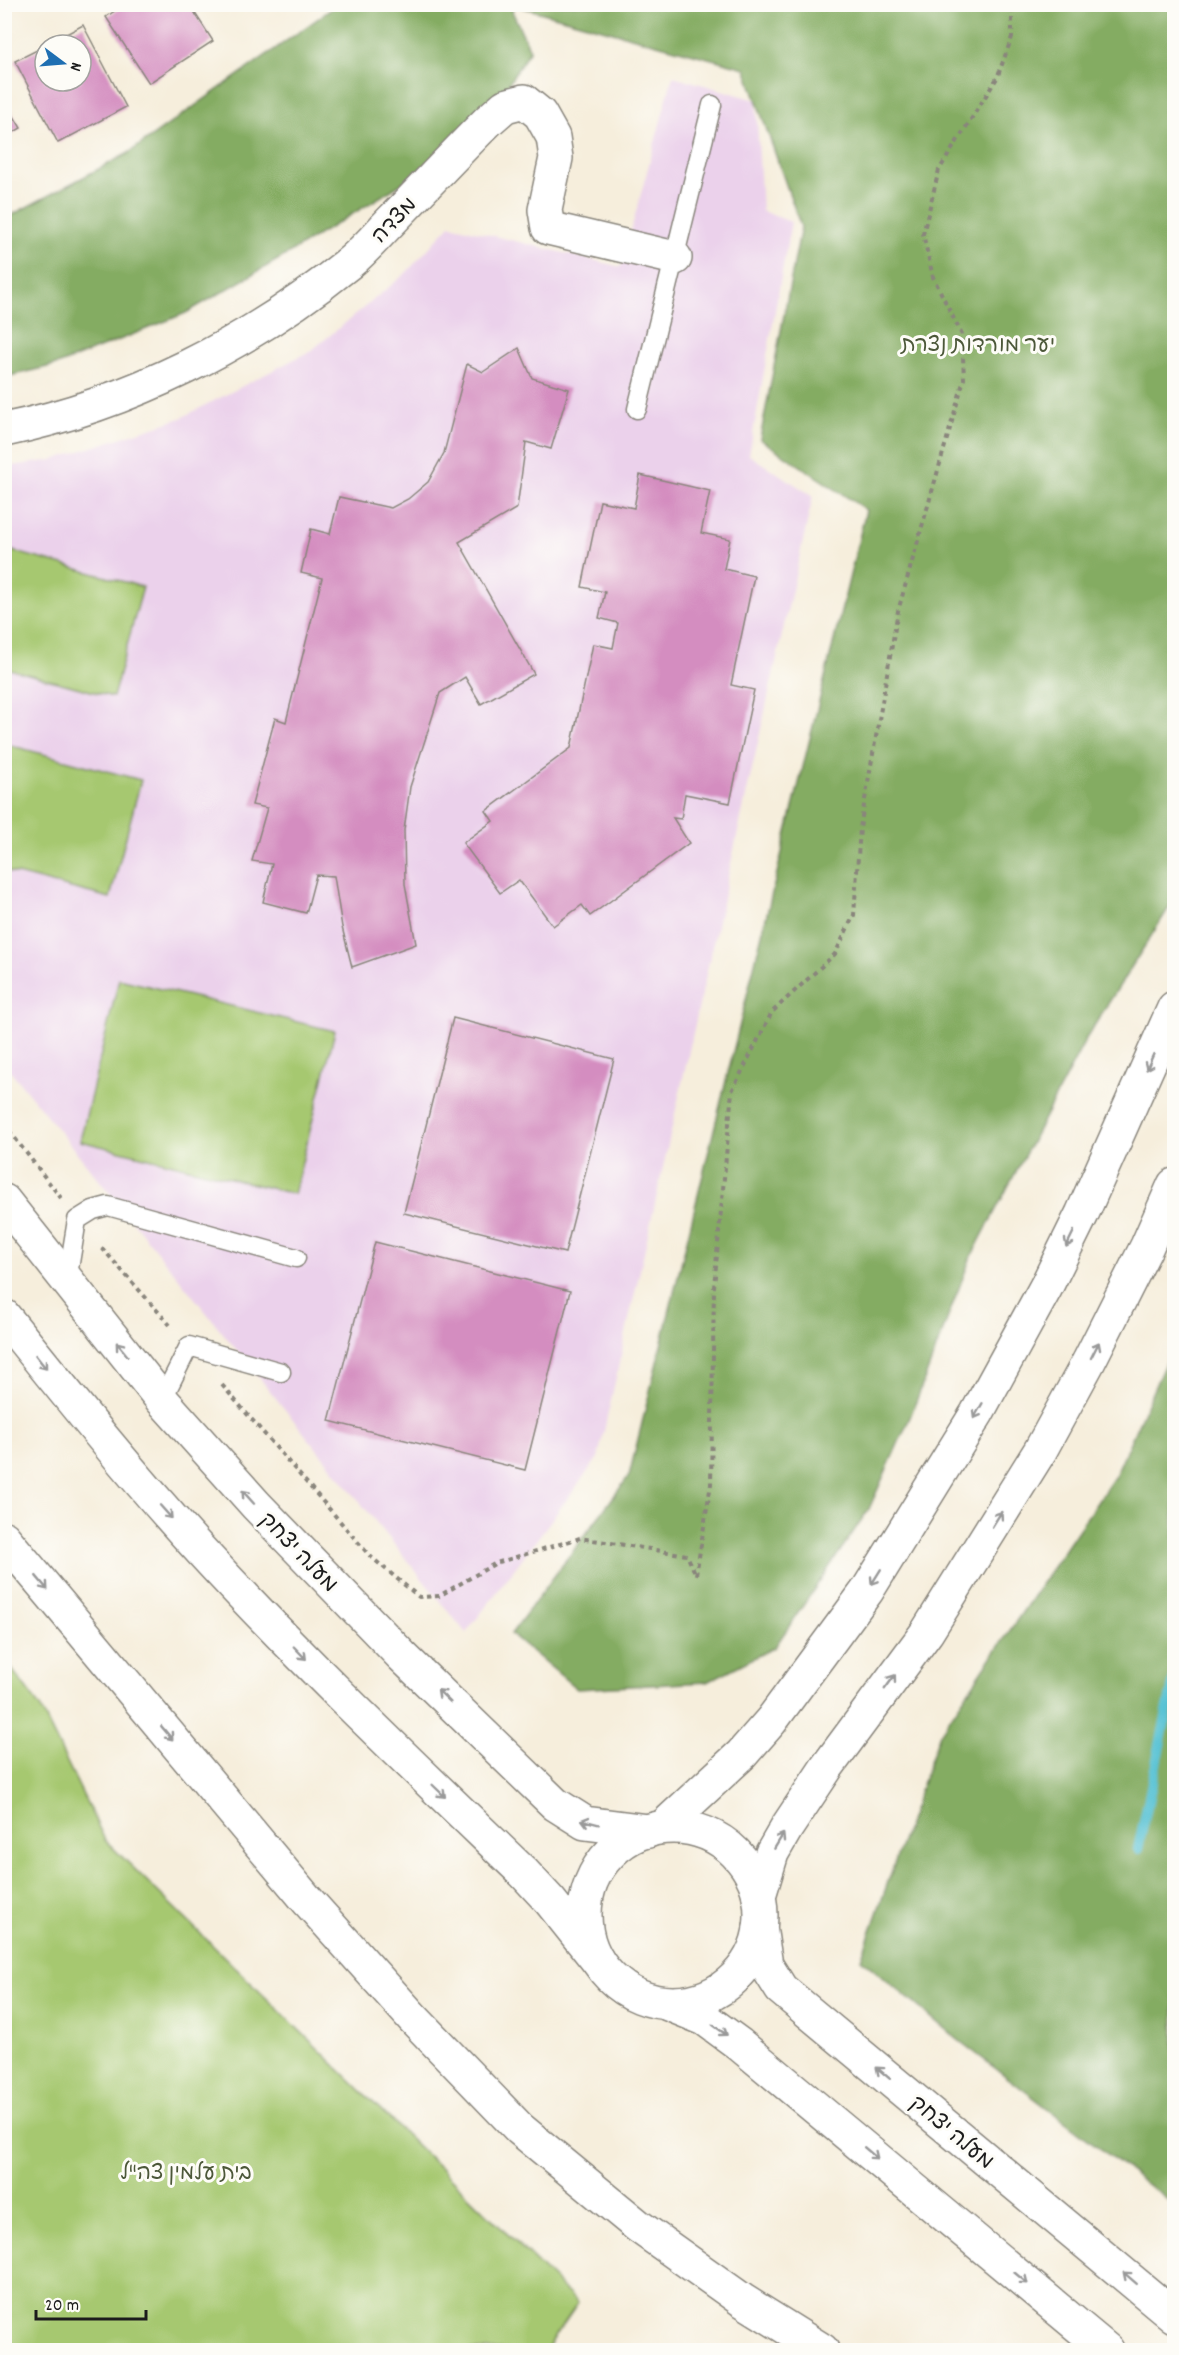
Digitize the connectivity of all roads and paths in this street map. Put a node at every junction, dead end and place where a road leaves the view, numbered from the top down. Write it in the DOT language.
graph roads {
  1 [pos="1012,4"];
  2 [pos="712,105"];
  3 [pos="675,258"];
  4 [pos="637,409"];
  5 [pos="4,430"];
  6 [pos="1174,1008"];
  7 [pos="4,1124"];
  8 [pos="1174,1185"];
  9 [pos="4,1201"];
  10 [pos="77,1220"];
  11 [pos="296,1258"];
  12 [pos="67,1281"];
  13 [pos="4,1317"];
  14 [pos="189,1346"];
  15 [pos="281,1372"];
  16 [pos="162,1400"];
  17 [pos="4,1538"];
  18 [pos="655,1829"];
  19 [pos="759,1912"];
  20 [pos="597,1960"];
  21 [pos="668,2004"];
  22 [pos="1174,2316"];
  23 [pos="822,2350"];
  24 [pos="1107,2350"];
  1 -- 14 [label="path"];
  2 -- 3 [label="lane"];
  3 -- 4 [label="lane"];
  3 -- 5 [label="main road, מצדה"];
  6 -- 18 [label="main road, one-way"];
  7 -- 10 [label="path"];
  19 -- 8 [label="main road, one-way"];
  9 -- 12 [label="main road, מעלה יצחק"];
  10 -- 11 [label="lane"];
  10 -- 12 [label="lane"];
  10 -- 14 [label="path"];
  16 -- 12 [label="main road, מעלה יצחק, one-way"];
  13 -- 20 [label="main road, one-way"];
  14 -- 15 [label="lane"];
  14 -- 16 [label="lane"];
  18 -- 16 [label="main road, מעלה יצחק, one-way"];
  17 -- 23 [label="main road, one-way"];
  18 -- 19 [label="main road"];
  18 -- 20 [label="main road"];
  19 -- 21 [label="main road"];
  22 -- 19 [label="main road, מעלה יצחק, one-way"];
  20 -- 21 [label="main road"];
  21 -- 24 [label="main road, one-way"];
}
